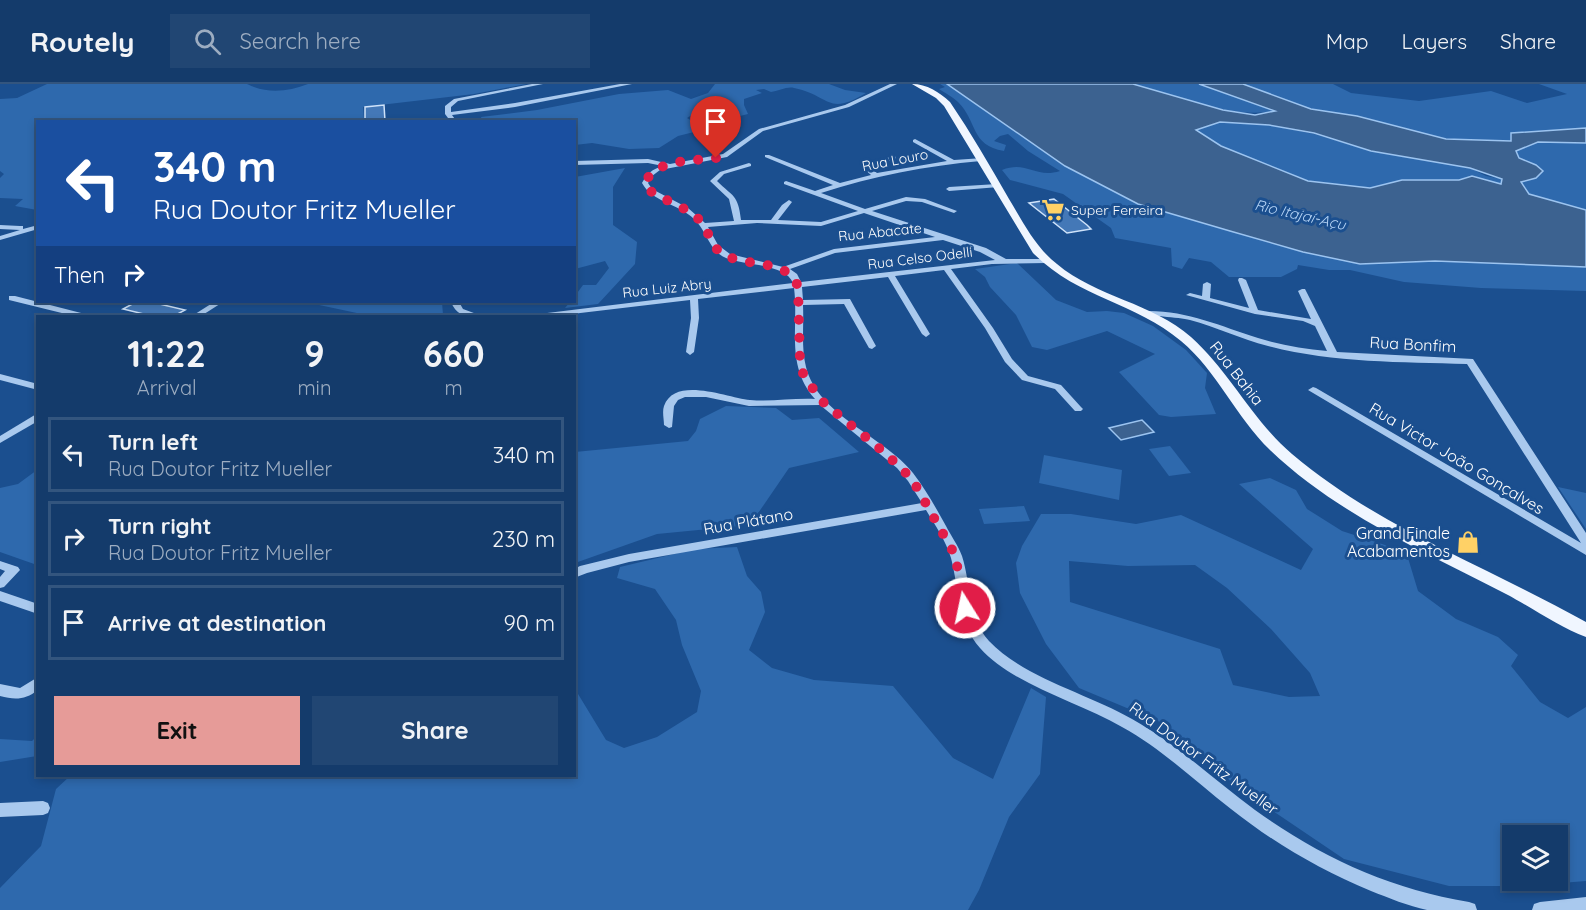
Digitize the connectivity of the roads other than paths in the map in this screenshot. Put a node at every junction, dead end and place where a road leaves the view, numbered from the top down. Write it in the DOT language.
graph roads {
  1 [pos="540,84"];
  2 [pos="590,84"];
  3 [pos="629,84"];
  4 [pos="894,84"];
  5 [pos="916,84"];
  6 [pos="597,90"];
  7 [pos="448,114"];
  8 [pos="452,120"];
  9 [pos="915,141"];
  10 [pos="767,156"];
  11 [pos="894,158"];
  12 [pos="981,159"];
  13 [pos="952,161"];
  14 [pos="576,163"];
  15 [pos="668,165"];
  16 [pos="749,165"];
  17 [pos="875,174"];
  18 [pos="786,183"];
  19 [pos="839,185"];
  20 [pos="997,186"];
  21 [pos="949,189"];
  22 [pos="816,193"];
  23 [pos="789,202"];
  24 [pos="863,211"];
  25 [pos="954,211"];
  26 [pos="774,221"];
  27 [pos="738,222"];
  28 [pos="704,225"];
  29 [pos="0,227"];
  30 [pos="36,227"];
  31 [pos="26,229"];
  32 [pos="0,238"];
  33 [pos="946,238"];
  34 [pos="1004,261"];
  35 [pos="1046,261"];
  36 [pos="784,269"];
  37 [pos="947,269"];
  38 [pos="891,275"];
  39 [pos="1242,280"];
  40 [pos="1207,284"];
  41 [pos="798,287"];
  42 [pos="1302,291"];
  43 [pos="1190,295"];
  44 [pos="12,297"];
  45 [pos="1206,298"];
  46 [pos="694,299"];
  47 [pos="217,303"];
  48 [pos="455,303"];
  49 [pos="798,303"];
  50 [pos="1256,312"];
  51 [pos="1144,313"];
  52 [pos="78,315"];
  53 [pos="198,315"];
  54 [pos="466,315"];
  55 [pos="548,315"];
  56 [pos="1318,324"];
  57 [pos="926,334"];
  58 [pos="872,346"];
  59 [pos="690,352"];
  60 [pos="1333,354"];
  61 [pos="0,376"];
  62 [pos="36,386"];
  63 [pos="1313,390"];
  64 [pos="824,403"];
  65 [pos="1078,409"];
  66 [pos="36,417"];
  67 [pos="669,425"];
  68 [pos="0,440"];
  69 [pos="928,506"];
  70 [pos="1586,542"];
  71 [pos="1586,551"];
  72 [pos="0,565"];
  73 [pos="576,573"];
  74 [pos="0,584"];
  75 [pos="0,596"];
  76 [pos="36,608"];
  77 [pos="1586,630"];
  78 [pos="36,683"];
  79 [pos="0,690"];
  80 [pos="43,808"];
  81 [pos="0,810"];
  82 [pos="1586,905"];
  83 [pos="1469,910"];
  84 [pos="1540,910"];
  1 -- 7 [label="street"];
  2 -- 6 [label="street"];
  3 -- 6 [label="street"];
  4 -- 15 [label="street"];
  5 -- 12 [label="main road, Rua Bahia"];
  6 -- 7 [label="street"];
  7 -- 8 [label="street"];
  9 -- 13 [label="street"];
  10 -- 19 [label="street"];
  11 -- 17 [label="street"];
  12 -- 13 [label="street, Rua Louro"];
  12 -- 20 [label="main road, Rua Bahia"];
  13 -- 17 [label="street, Rua Louro"];
  14 -- 15 [label="street"];
  15 -- 28 [label="street"];
  16 -- 27 [label="street"];
  17 -- 19 [label="street, Rua Louro"];
  18 -- 22 [label="street"];
  19 -- 22 [label="street, Rua Louro"];
  20 -- 21 [label="street"];
  20 -- 35 [label="main road, Rua Bahia"];
  22 -- 24 [label="street"];
  23 -- 26 [label="street"];
  24 -- 25 [label="street"];
  24 -- 26 [label="street"];
  24 -- 33 [label="street"];
  26 -- 27 [label="street"];
  27 -- 28 [label="street"];
  28 -- 36 [label="street"];
  29 -- 31 [label="street"];
  30 -- 31 [label="street"];
  31 -- 32 [label="street"];
  33 -- 34 [label="street"];
  33 -- 36 [label="street, Rua Abacate"];
  34 -- 35 [label="street, Rua Celso Odelli"];
  34 -- 37 [label="street, Rua Celso Odelli"];
  35 -- 51 [label="main road, Rua Bahia"];
  36 -- 41 [label="street"];
  37 -- 38 [label="street, Rua Celso Odelli"];
  37 -- 65 [label="street"];
  38 -- 41 [label="street, Rua Celso Odelli"];
  38 -- 57 [label="street"];
  39 -- 50 [label="street"];
  40 -- 45 [label="street"];
  41 -- 46 [label="street, Rua Luiz Abry"];
  41 -- 49 [label="street, Rua Doutor Fritz Mueller"];
  42 -- 56 [label="street"];
  43 -- 45 [label="street"];
  44 -- 52 [label="street"];
  45 -- 50 [label="street"];
  46 -- 55 [label="street, Rua Luiz Abry"];
  46 -- 59 [label="street"];
  47 -- 53 [label="street"];
  48 -- 54 [label="street"];
  49 -- 58 [label="street"];
  49 -- 64 [label="street, Rua Doutor Fritz Mueller"];
  50 -- 56 [label="street"];
  51 -- 60 [label="street, Rua Bonfim"];
  51 -- 77 [label="main road, Rua Bahia"];
  56 -- 60 [label="street"];
  60 -- 70 [label="street, Rua Bonfim"];
  61 -- 62 [label="street"];
  63 -- 71 [label="street, Rua Victor João Gonçalves"];
  64 -- 67 [label="street"];
  64 -- 69 [label="street, Rua Doutor Fritz Mueller"];
  66 -- 68 [label="street"];
  69 -- 73 [label="street, Rua Plátano"];
  69 -- 83 [label="street, Rua Doutor Fritz Mueller"];
  72 -- 74 [label="street"];
  75 -- 76 [label="street"];
  78 -- 79 [label="street"];
  80 -- 81 [label="street"];
  82 -- 84 [label="street"];
}
